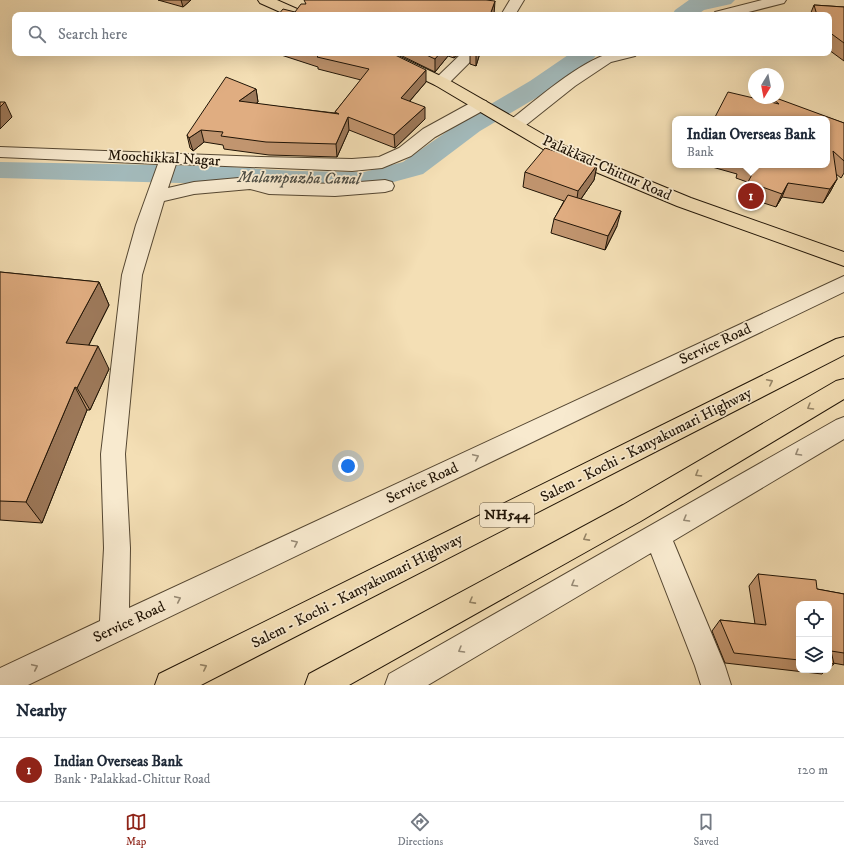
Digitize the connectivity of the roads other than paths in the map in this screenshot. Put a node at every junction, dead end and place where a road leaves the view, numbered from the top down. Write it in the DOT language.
graph roads {
  1 [pos="265,0"];
  2 [pos="516,0"];
  3 [pos="779,0"];
  4 [pos="292,12"];
  5 [pos="510,12"];
  6 [pos="732,12"];
  7 [pos="386,56"];
  8 [pos="468,56"];
  9 [pos="618,56"];
  10 [pos="441,82"];
  11 [pos="481,105"];
  12 [pos="515,125"];
  13 [pos="0,152"];
  14 [pos="169,158"];
  15 [pos="385,186"];
  16 [pos="156,196"];
  17 [pos="844,259"];
  18 [pos="844,283"];
  19 [pos="844,345"];
  20 [pos="844,388"];
  21 [pos="844,427"];
  22 [pos="657,536"];
  23 [pos="114,629"];
  24 [pos="0,683"];
  25 [pos="170,685"];
  26 [pos="320,685"];
  27 [pos="400,685"];
  28 [pos="716,685"];
  1 -- 4 [label="main road"];
  2 -- 5 [label="street"];
  3 -- 6 [label="street"];
  7 -- 10 [label="main road, Palakkad-Chittur Road"];
  8 -- 10 [label="street"];
  9 -- 12 [label="street"];
  10 -- 11 [label="main road, Palakkad-Chittur Road"];
  11 -- 12 [label="main road, Palakkad-Chittur Road"];
  11 -- 14 [label="street, Moochikkal Nagar"];
  12 -- 17 [label="main road, Palakkad-Chittur Road"];
  13 -- 14 [label="street, Moochikkal Nagar"];
  14 -- 16 [label="street"];
  15 -- 16 [label="street"];
  16 -- 23 [label="street"];
  23 -- 18 [label="street, Service Road, one-way"];
  25 -- 19 [label="main road, Salem - Kochi - Kanyakumari Highway / NH544, one-way"];
  20 -- 26 [label="main road, one-way"];
  21 -- 22 [label="street, one-way"];
  22 -- 27 [label="street, one-way"];
  22 -- 28 [label="street"];
  24 -- 23 [label="street, Service Road, one-way"];
}
